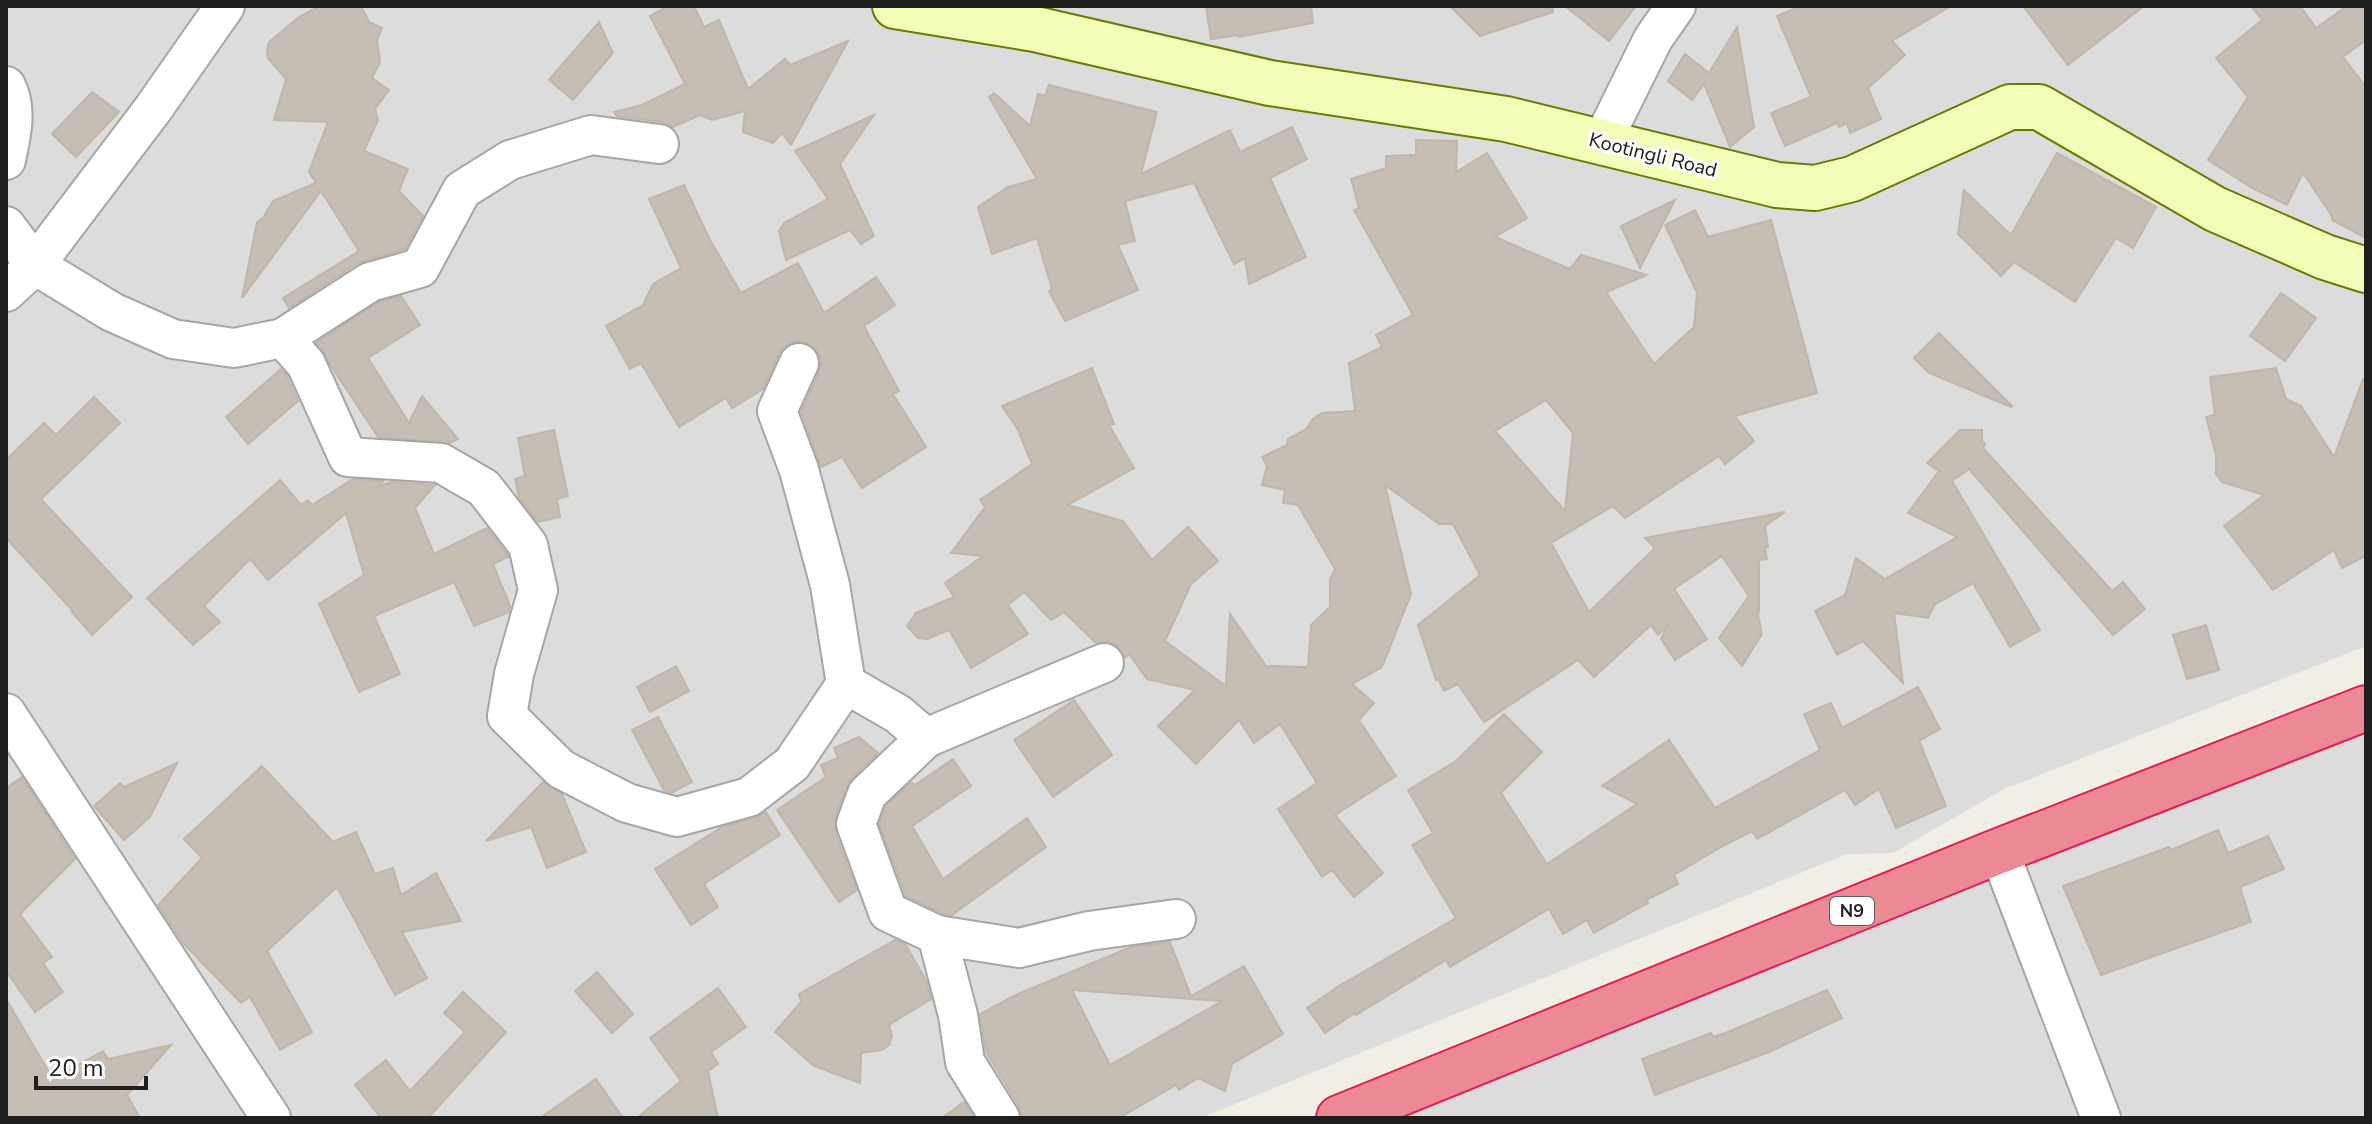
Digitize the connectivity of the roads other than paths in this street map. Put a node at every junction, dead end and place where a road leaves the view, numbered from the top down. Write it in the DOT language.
graph roads {
  1 [pos="225,6"];
  2 [pos="895,6"];
  3 [pos="1676,6"];
  4 [pos="6,86"];
  5 [pos="1602,142"];
  6 [pos="659,144"];
  7 [pos="6,160"];
  8 [pos="6,226"];
  9 [pos="35,265"];
  10 [pos="2366,270"];
  11 [pos="6,292"];
  12 [pos="283,338"];
  13 [pos="799,363"];
  14 [pos="1104,663"];
  15 [pos="846,684"];
  16 [pos="2366,708"];
  17 [pos="6,713"];
  18 [pos="926,738"];
  19 [pos="1999,851"];
  20 [pos="1176,919"];
  21 [pos="937,935"];
  22 [pos="271,1118"];
  23 [pos="1000,1118"];
  24 [pos="1339,1118"];
  25 [pos="2101,1118"];
  1 -- 9 [label="street"];
  2 -- 5 [label="street, Kootingli Road"];
  3 -- 5 [label="street"];
  4 -- 7 [label="street"];
  5 -- 10 [label="street, Kootingli Road"];
  6 -- 12 [label="street"];
  8 -- 9 [label="street"];
  9 -- 11 [label="street"];
  9 -- 12 [label="street"];
  12 -- 15 [label="street"];
  13 -- 15 [label="street"];
  14 -- 18 [label="street"];
  15 -- 18 [label="street"];
  16 -- 19 [label="highway, N9"];
  17 -- 22 [label="street"];
  18 -- 21 [label="street"];
  19 -- 24 [label="highway, N9"];
  19 -- 25 [label="street"];
  20 -- 21 [label="street"];
  21 -- 23 [label="street"];
}
